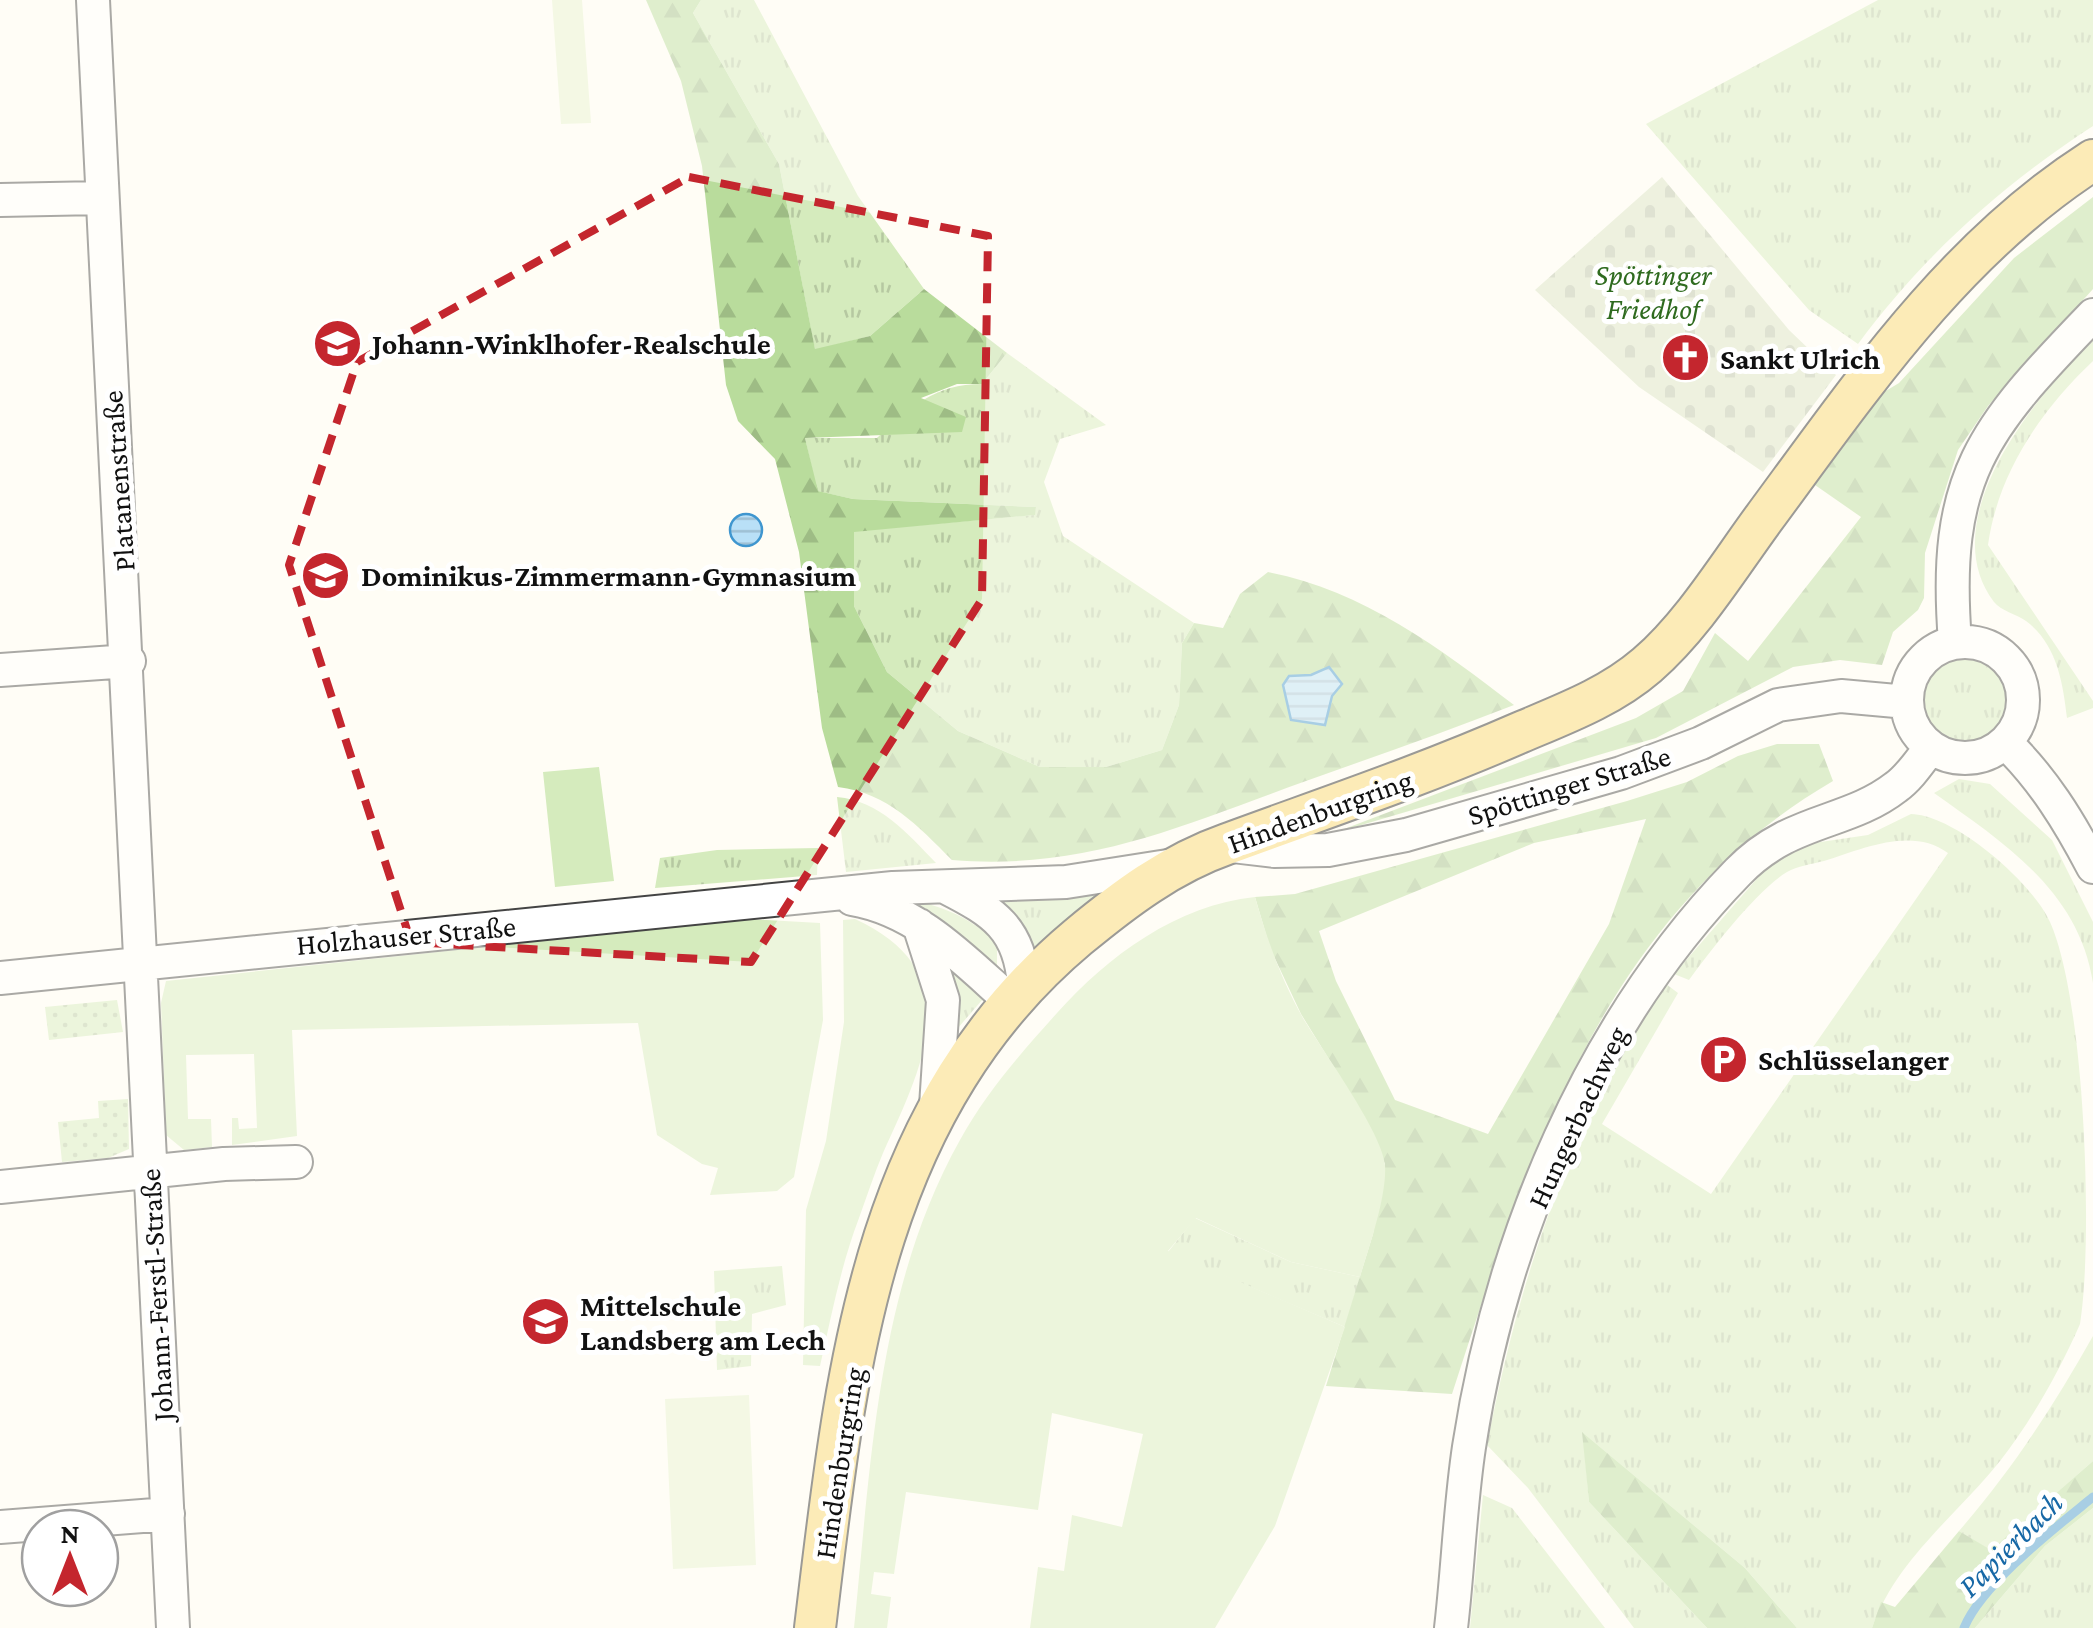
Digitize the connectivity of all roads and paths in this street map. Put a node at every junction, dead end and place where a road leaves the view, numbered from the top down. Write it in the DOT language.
graph roads {
  1 [pos="93,0"];
  2 [pos="2093,160"];
  3 [pos="100,198"];
  4 [pos="0,200"];
  5 [pos="2093,316"];
  6 [pos="1954,642"];
  7 [pos="129,661"];
  8 [pos="0,670"];
  9 [pos="1907,702"];
  10 [pos="2006,742"];
  11 [pos="1931,747"];
  12 [pos="1224,845"];
  13 [pos="1174,865"];
  14 [pos="2093,867"];
  15 [pos="943,886"];
  16 [pos="812,896"];
  17 [pos="919,925"];
  18 [pos="141,962"];
  19 [pos="0,978"];
  20 [pos="1016,992"];
  21 [pos="936,1106"];
  22 [pos="296,1162"];
  23 [pos="148,1171"];
  24 [pos="0,1187"];
  25 [pos="168,1514"];
  26 [pos="0,1527"];
  27 [pos="173,1628"];
  28 [pos="815,1628"];
  29 [pos="1452,1628"];
  1 -- 3 [label="street, Platanenstraße"];
  2 -- 12 [label="main road, Hindenburgring"];
  3 -- 4 [label="street"];
  3 -- 7 [label="street, Platanenstraße"];
  5 -- 6 [label="street"];
  6 -- 9 [label="street"];
  6 -- 10 [label="street"];
  7 -- 8 [label="street"];
  7 -- 18 [label="street, Platanenstraße"];
  9 -- 11 [label="street"];
  9 -- 12 [label="street, Spöttinger Straße"];
  10 -- 11 [label="street"];
  10 -- 14 [label="street"];
  11 -- 29 [label="street, Hungerbachweg"];
  12 -- 13 [label="main road, Hindenburgring"];
  13 -- 15 [label="street, Holzhauser Straße"];
  13 -- 20 [label="main road, Hindenburgring"];
  15 -- 16 [label="street, Holzhauser Straße"];
  15 -- 20 [label="street"];
  16 -- 17 [label="street, Holzhauser Straße"];
  16 -- 18 [label="street, Holzhauser Straße"];
  17 -- 20 [label="street, Holzhauser Straße"];
  17 -- 21 [label="street"];
  18 -- 19 [label="street, Holzhauser Straße"];
  18 -- 23 [label="street, Johann-Ferstl-Straße"];
  20 -- 21 [label="main road, Hindenburgring"];
  21 -- 28 [label="main road, Hindenburgring"];
  22 -- 23 [label="street"];
  23 -- 24 [label="street"];
  23 -- 25 [label="street, Johann-Ferstl-Straße"];
  25 -- 26 [label="street"];
  25 -- 27 [label="street, Johann-Ferstl-Straße"];
}
